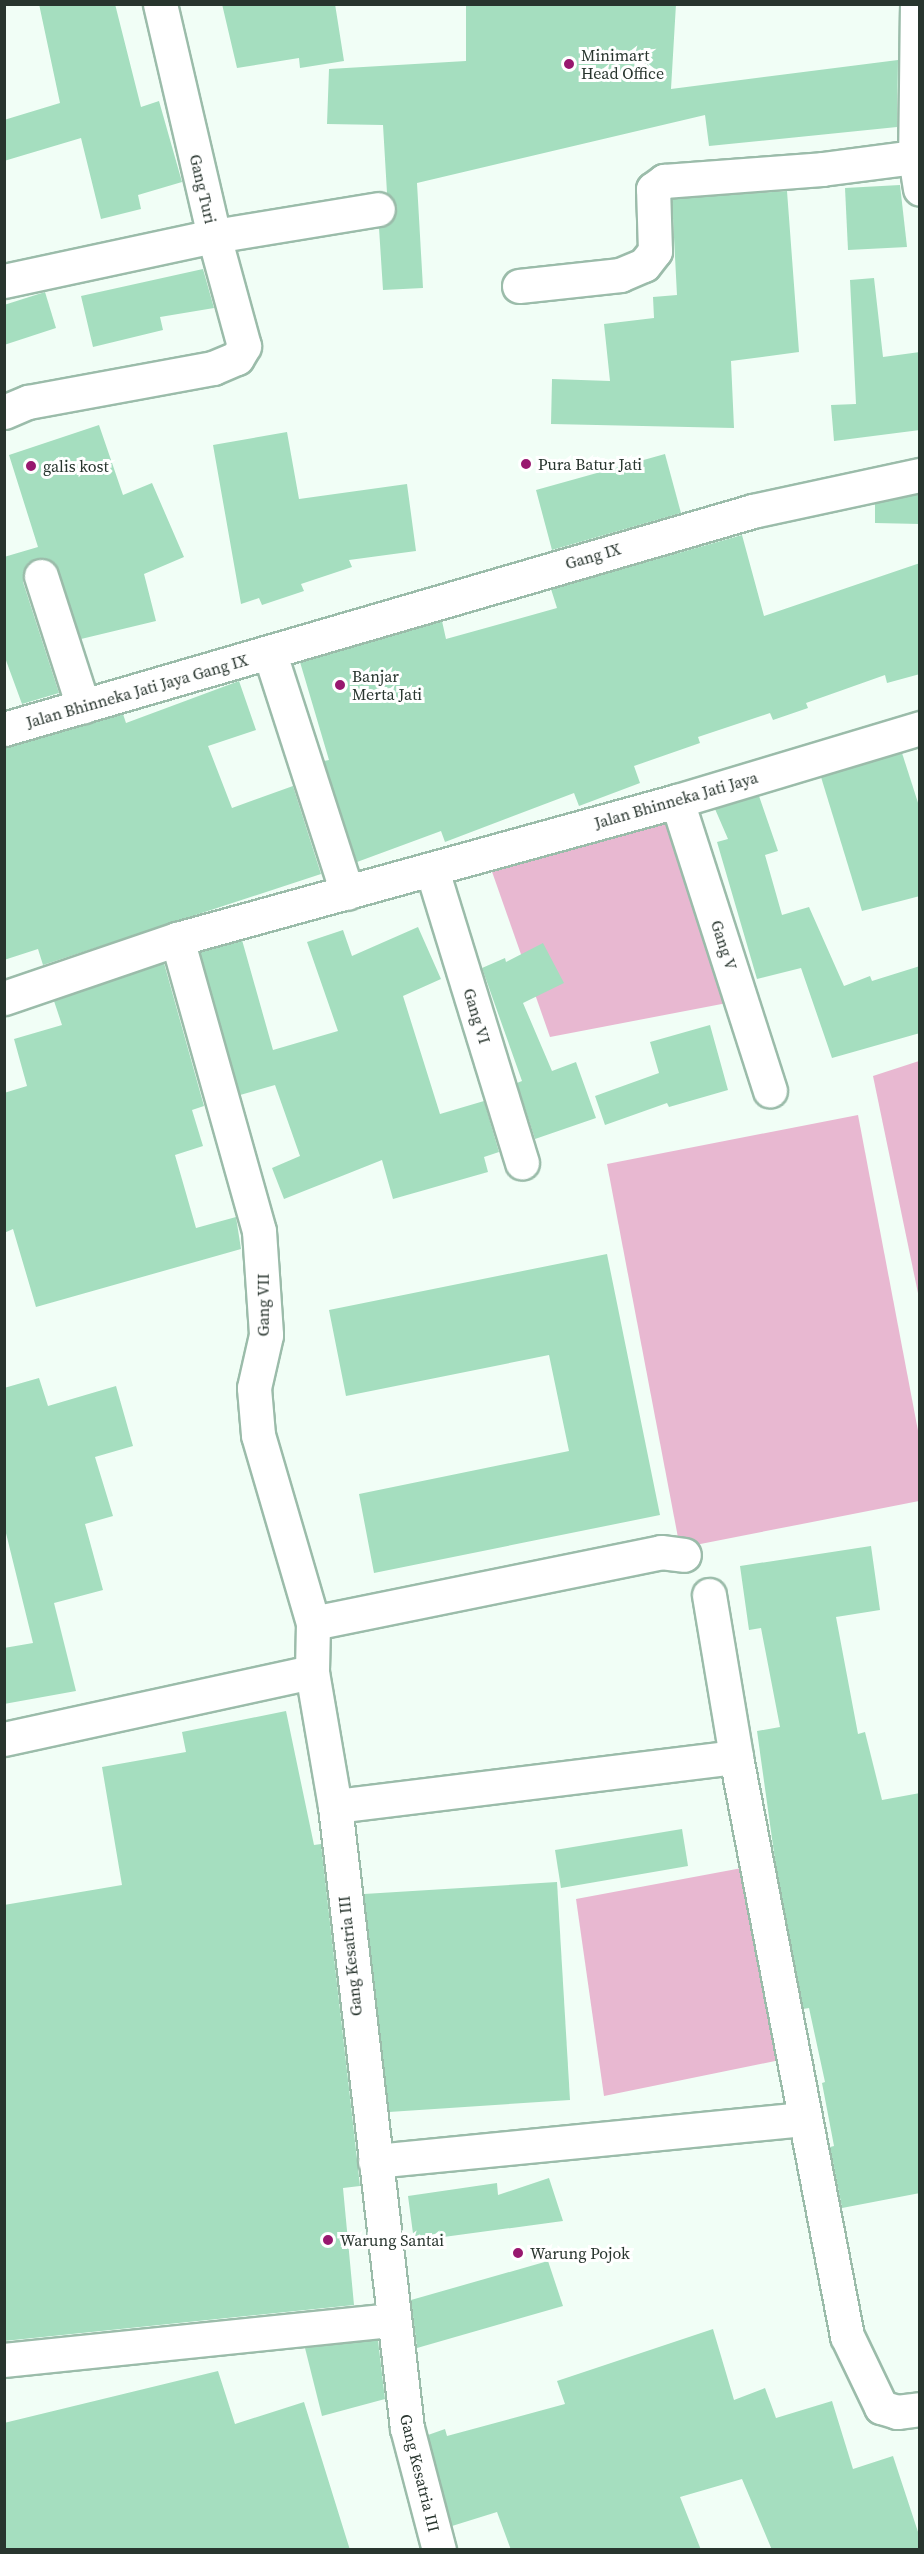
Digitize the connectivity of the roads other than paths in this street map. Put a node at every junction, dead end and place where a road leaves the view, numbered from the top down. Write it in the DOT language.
graph roads {
  1 [pos="917,4"];
  2 [pos="166,5"];
  3 [pos="917,173"];
  4 [pos="378,209"];
  5 [pos="214,236"];
  6 [pos="4,281"];
  7 [pos="519,286"];
  8 [pos="4,412"];
  9 [pos="920,476"];
  10 [pos="40,576"];
  11 [pos="270,654"];
  12 [pos="82,706"];
  13 [pos="920,728"];
  14 [pos="4,729"];
  15 [pos="677,801"];
  16 [pos="432,870"];
  17 [pos="347,893"];
  18 [pos="177,939"];
  19 [pos="4,999"];
  20 [pos="770,1090"];
  21 [pos="522,1162"];
  22 [pos="684,1555"];
  23 [pos="709,1594"];
  24 [pos="313,1623"];
  25 [pos="312,1672"];
  26 [pos="4,1739"];
  27 [pos="736,1757"];
  28 [pos="335,1806"];
  29 [pos="805,2119"];
  30 [pos="375,2161"];
  31 [pos="393,2320"];
  32 [pos="4,2360"];
  33 [pos="920,2409"];
  34 [pos="440,2550"];
  1 -- 3 [label="street"];
  2 -- 5 [label="street, Gang Turi"];
  3 -- 7 [label="street"];
  4 -- 5 [label="street"];
  5 -- 6 [label="street, Gang Turi"];
  5 -- 8 [label="street"];
  9 -- 11 [label="street, Gang IX"];
  10 -- 12 [label="street"];
  11 -- 12 [label="street, Jalan Bhinneka Jati Jaya Gang IX"];
  11 -- 17 [label="street"];
  12 -- 14 [label="street, Jalan Bhinneka Jati Jaya Gang IX"];
  13 -- 15 [label="street, Jalan Bhinneka Jati Jaya"];
  15 -- 16 [label="street, Jalan Bhinneka Jati Jaya"];
  15 -- 20 [label="street, Gang V"];
  16 -- 17 [label="street, Jalan Bhinneka Jati Jaya"];
  16 -- 21 [label="street, Gang VI"];
  17 -- 18 [label="street, Jalan Bhinneka Jati Jaya"];
  18 -- 19 [label="street, Jalan Bhinneka Jati Jaya"];
  18 -- 24 [label="street, Gang VII"];
  22 -- 24 [label="street"];
  23 -- 27 [label="street"];
  24 -- 25 [label="street, Gang VII"];
  25 -- 26 [label="street"];
  25 -- 28 [label="street, Gang Kesatria III"];
  27 -- 28 [label="street"];
  27 -- 29 [label="street"];
  28 -- 30 [label="street, Gang Kesatria III"];
  29 -- 30 [label="street"];
  29 -- 33 [label="street"];
  30 -- 31 [label="street, Gang Kesatria III"];
  31 -- 32 [label="street"];
  31 -- 34 [label="street, Gang Kesatria III"];
}
